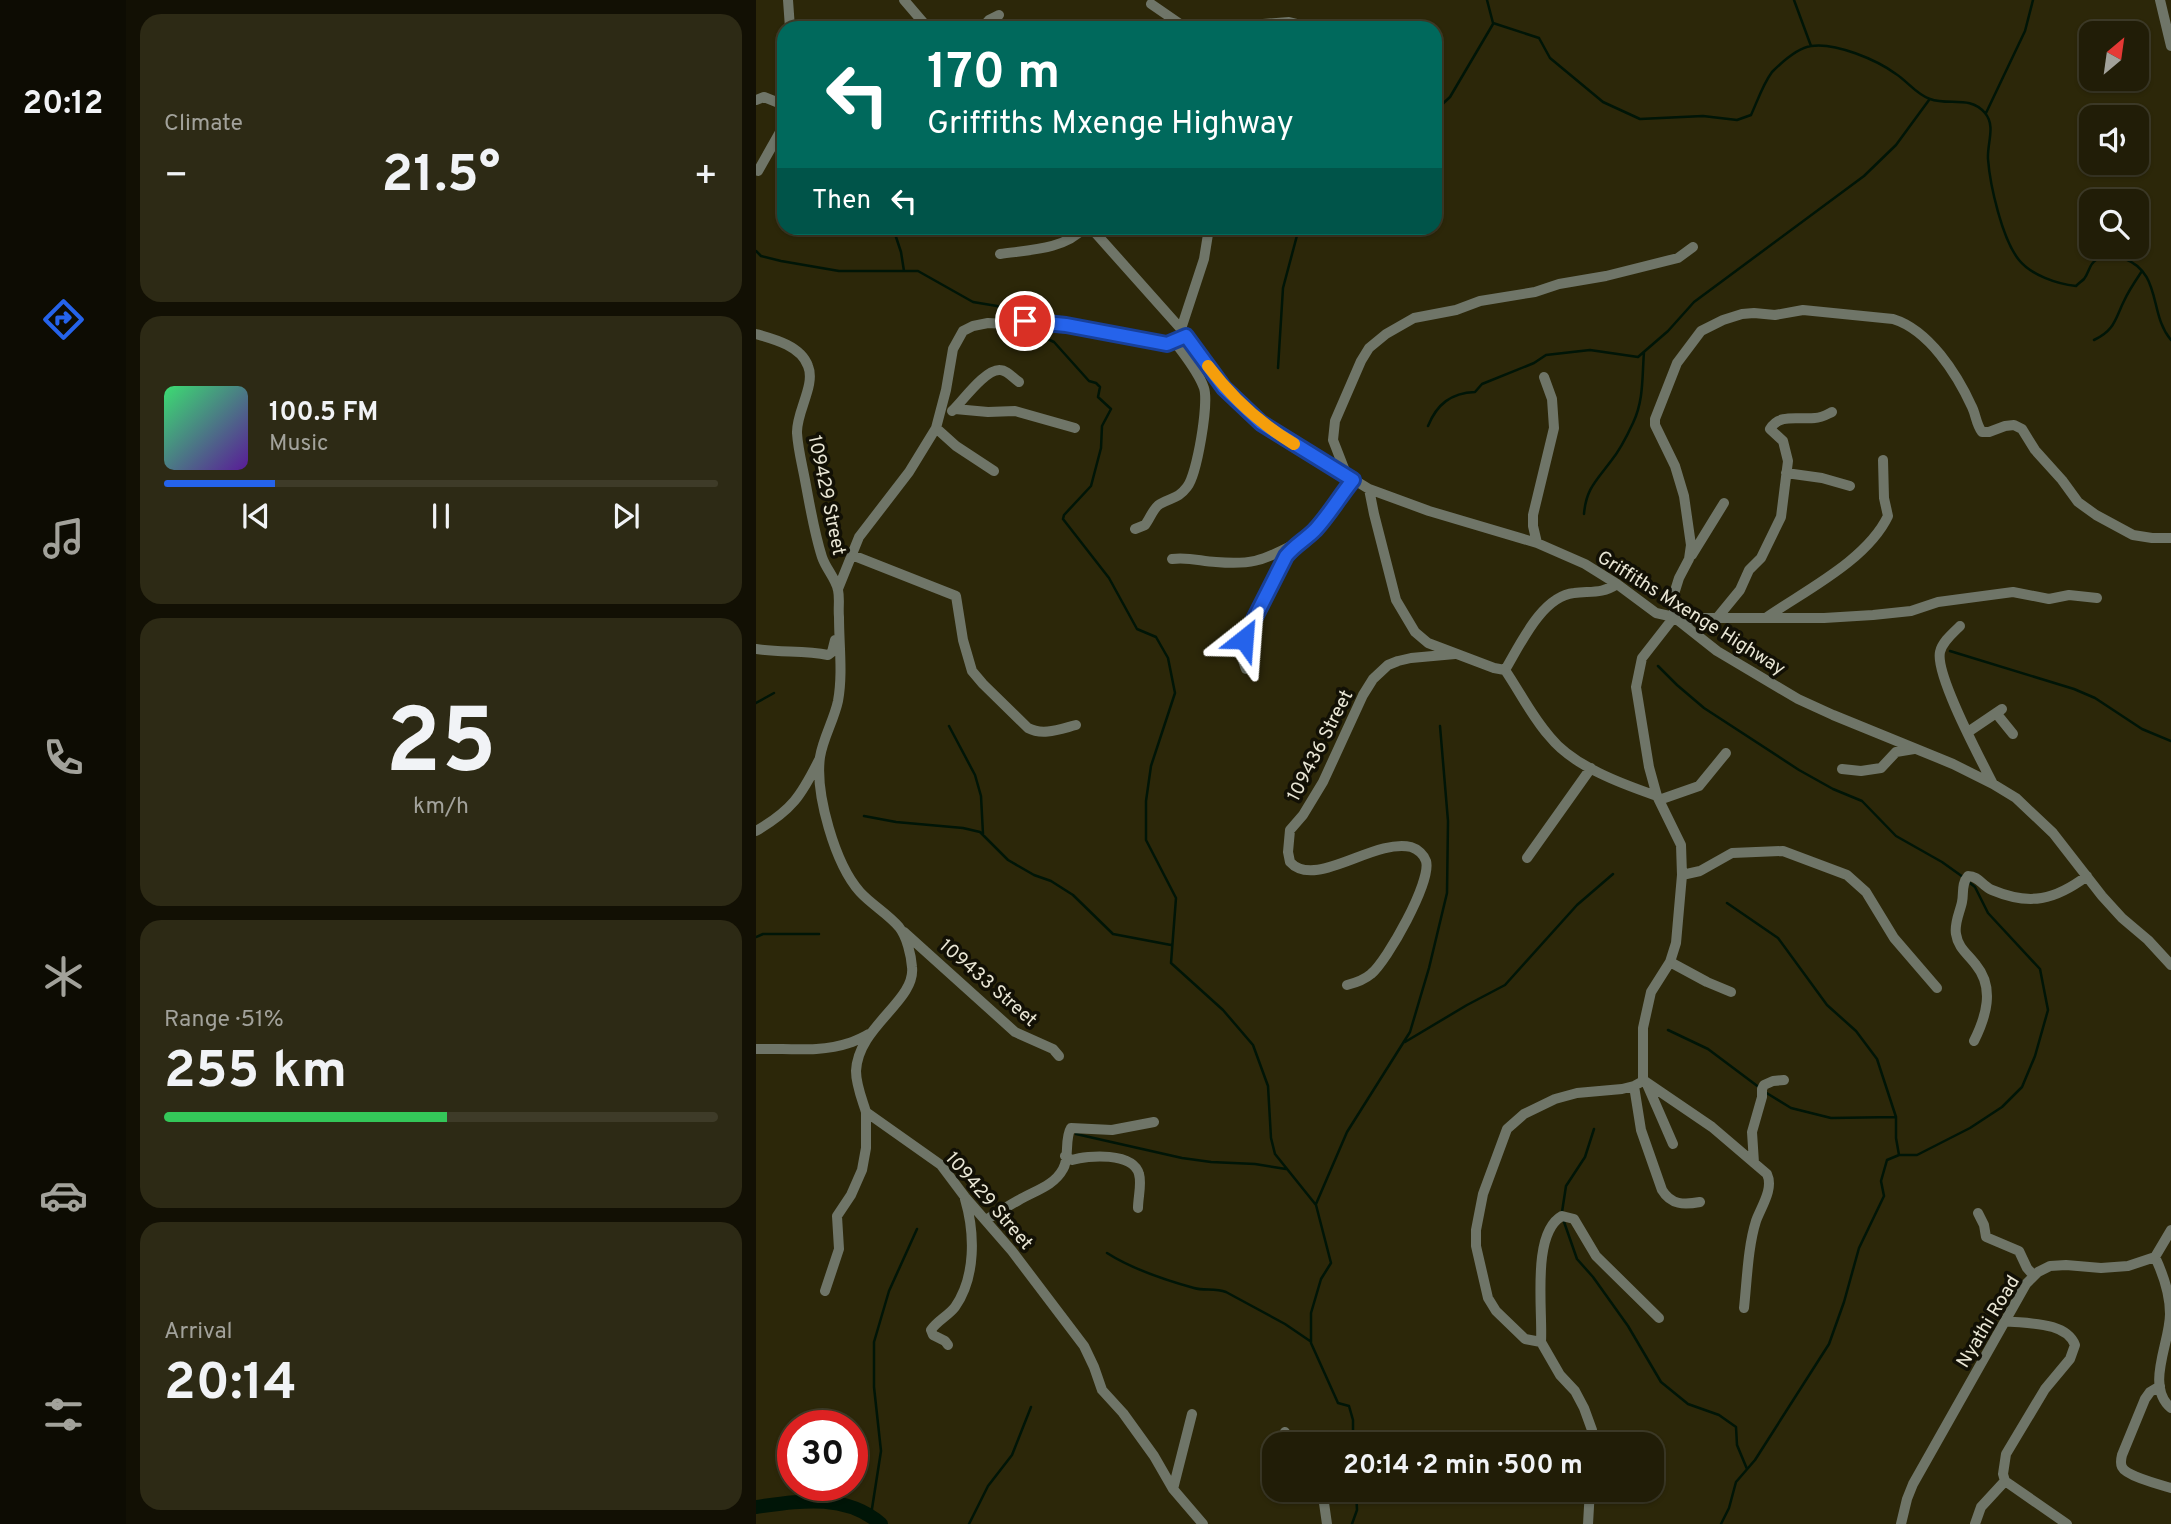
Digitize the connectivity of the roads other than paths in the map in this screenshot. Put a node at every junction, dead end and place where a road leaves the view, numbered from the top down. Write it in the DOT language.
graph roads {
  1 [pos="788,0"];
  2 [pos="904,0"];
  3 [pos="2160,0"];
  4 [pos="1151,4"];
  5 [pos="999,15"];
  6 [pos="790,21"];
  7 [pos="922,21"];
  8 [pos="988,21"];
  9 [pos="1176,21"];
  10 [pos="2171,46"];
  11 [pos="756,100"];
  12 [pos="777,102"];
  13 [pos="777,137"];
  14 [pos="758,171"];
  15 [pos="1078,235"];
  16 [pos="1096,235"];
  17 [pos="1208,235"];
  18 [pos="1693,247"];
  19 [pos="1000,254"];
  20 [pos="1184,333"];
  21 [pos="756,334"];
  22 [pos="1175,342"];
  23 [pos="1544,377"];
  24 [pos="1019,382"];
  25 [pos="955,409"];
  26 [pos="1832,412"];
  27 [pos="937,425"];
  28 [pos="1075,428"];
  29 [pos="1883,460"];
  30 [pos="994,471"];
  31 [pos="1786,473"];
  32 [pos="1350,478"];
  33 [pos="1850,486"];
  34 [pos="1369,489"];
  35 [pos="1724,503"];
  36 [pos="1135,529"];
  37 [pos="2171,538"];
  38 [pos="1537,543"];
  39 [pos="1295,544"];
  40 [pos="852,555"];
  41 [pos="1172,559"];
  42 [pos="1689,559"];
  43 [pos="1617,584"];
  44 [pos="838,589"];
  45 [pos="2097,598"];
  46 [pos="839,616"];
  47 [pos="1674,617"];
  48 [pos="1767,617"];
  49 [pos="1717,618"];
  50 [pos="1960,626"];
  51 [pos="756,649"];
  52 [pos="1458,654"];
  53 [pos="1246,669"];
  54 [pos="1505,670"];
  55 [pos="1076,725"];
  56 [pos="1967,730"];
  57 [pos="2013,734"];
  58 [pos="1916,748"];
  59 [pos="1726,753"];
  60 [pos="820,758"];
  61 [pos="1591,768"];
  62 [pos="1842,769"];
  63 [pos="1993,784"];
  64 [pos="1658,798"];
  65 [pos="756,831"];
  66 [pos="1527,858"];
  67 [pos="1682,875"];
  68 [pos="2087,876"];
  69 [pos="900,928"];
  70 [pos="1670,962"];
  71 [pos="2171,965"];
  72 [pos="1347,985"];
  73 [pos="1937,988"];
  74 [pos="1731,992"];
  75 [pos="869,1034"];
  76 [pos="1974,1041"];
  77 [pos="756,1049"];
  78 [pos="1059,1056"];
  79 [pos="1784,1080"];
  80 [pos="1641,1083"];
  81 [pos="866,1112"];
  82 [pos="1154,1122"];
  83 [pos="1673,1144"];
  84 [pos="1065,1156"];
  85 [pos="1754,1163"];
  86 [pos="965,1197"];
  87 [pos="1700,1202"];
  88 [pos="1138,1208"];
  89 [pos="1978,1213"];
  90 [pos="986,1220"];
  91 [pos="2171,1230"];
  92 [pos="2155,1256"];
  93 [pos="2034,1276"];
  94 [pos="825,1291"];
  95 [pos="1744,1308"];
  96 [pos="1659,1318"];
  97 [pos="2005,1321"];
  98 [pos="1541,1342"];
  99 [pos="948,1345"];
  100 [pos="2160,1386"];
  101 [pos="2171,1408"];
  102 [pos="1192,1414"];
  103 [pos="1592,1432"];
  104 [pos="2005,1481"];
  105 [pos="2171,1488"];
  106 [pos="1173,1489"];
  107 [pos="1324,1502"];
  108 [pos="1589,1502"];
  109 [pos="1203,1524"];
  110 [pos="1327,1524"];
  111 [pos="1588,1524"];
  112 [pos="1902,1524"];
  113 [pos="1975,1524"];
  114 [pos="2067,1524"];
  1 -- 6 [label="street"];
  2 -- 7 [label="street"];
  3 -- 10 [label="street"];
  4 -- 9 [label="street"];
  5 -- 8 [label="street"];
  11 -- 12 [label="street"];
  13 -- 14 [label="street"];
  15 -- 19 [label="street"];
  16 -- 20 [label="street, Griffiths Mxenge Highway"];
  17 -- 20 [label="street"];
  18 -- 32 [label="street"];
  20 -- 22 [label="street"];
  20 -- 32 [label="street, Griffiths Mxenge Highway"];
  21 -- 44 [label="street, 109429 Street"];
  22 -- 27 [label="street"];
  22 -- 36 [label="street"];
  23 -- 38 [label="street"];
  24 -- 25 [label="street"];
  25 -- 27 [label="street"];
  25 -- 28 [label="street"];
  26 -- 31 [label="street"];
  27 -- 30 [label="street"];
  27 -- 40 [label="street"];
  29 -- 48 [label="street"];
  31 -- 33 [label="street"];
  31 -- 49 [label="street"];
  32 -- 34 [label="street, Griffiths Mxenge Highway"];
  32 -- 39 [label="street"];
  34 -- 38 [label="street, Griffiths Mxenge Highway"];
  34 -- 52 [label="street"];
  35 -- 42 [label="street"];
  37 -- 42 [label="street"];
  38 -- 43 [label="street, Griffiths Mxenge Highway"];
  39 -- 41 [label="street"];
  39 -- 53 [label="street"];
  40 -- 44 [label="street"];
  40 -- 55 [label="street"];
  42 -- 47 [label="street"];
  43 -- 47 [label="street, Griffiths Mxenge Highway"];
  43 -- 54 [label="street"];
  44 -- 46 [label="street, 109429 Street"];
  45 -- 48 [label="street"];
  46 -- 51 [label="street"];
  46 -- 60 [label="street, 109429 Street"];
  47 -- 49 [label="street"];
  47 -- 58 [label="street, Griffiths Mxenge Highway"];
  47 -- 64 [label="street"];
  48 -- 49 [label="street"];
  50 -- 56 [label="street"];
  52 -- 54 [label="street"];
  52 -- 72 [label="street, 109436 Street"];
  54 -- 61 [label="street"];
  56 -- 57 [label="street"];
  56 -- 63 [label="street"];
  58 -- 62 [label="street"];
  58 -- 63 [label="street, Griffiths Mxenge Highway"];
  59 -- 64 [label="street"];
  60 -- 65 [label="street"];
  60 -- 69 [label="street, 109429 Street"];
  61 -- 64 [label="street"];
  61 -- 66 [label="street"];
  63 -- 68 [label="street, Griffiths Mxenge Highway"];
  64 -- 67 [label="street"];
  67 -- 70 [label="street"];
  67 -- 73 [label="street"];
  68 -- 71 [label="street, Griffiths Mxenge Highway"];
  68 -- 76 [label="street"];
  69 -- 75 [label="street, 109429 Street"];
  69 -- 78 [label="street, 109433 Street"];
  70 -- 74 [label="street"];
  70 -- 80 [label="street"];
  75 -- 77 [label="street"];
  75 -- 81 [label="street, 109429 Street"];
  79 -- 85 [label="street"];
  80 -- 83 [label="street"];
  80 -- 85 [label="street"];
  80 -- 87 [label="street"];
  80 -- 98 [label="street"];
  81 -- 86 [label="street, 109429 Street"];
  81 -- 94 [label="street"];
  82 -- 84 [label="street"];
  84 -- 88 [label="street"];
  84 -- 90 [label="street"];
  85 -- 95 [label="street"];
  86 -- 90 [label="street, 109429 Street"];
  86 -- 99 [label="street"];
  89 -- 93 [label="street"];
  90 -- 106 [label="street, 109429 Street"];
  91 -- 92 [label="street"];
  92 -- 93 [label="street, Nyathi Road"];
  92 -- 100 [label="street"];
  93 -- 97 [label="street, Nyathi Road"];
  96 -- 98 [label="street"];
  97 -- 104 [label="street"];
  97 -- 112 [label="street, Nyathi Road"];
  98 -- 103 [label="street"];
  100 -- 101 [label="street"];
  100 -- 105 [label="street"];
  102 -- 106 [label="street"];
  104 -- 113 [label="street"];
  104 -- 114 [label="street"];
  106 -- 109 [label="street, 109429 Street"];
  107 -- 110 [label="street"];
  108 -- 111 [label="street"];
}
